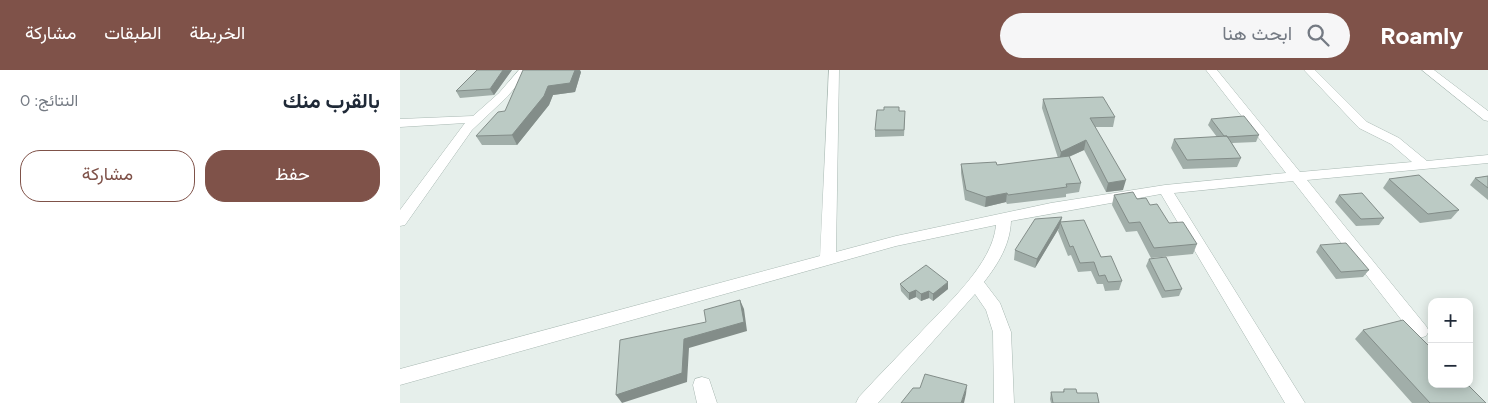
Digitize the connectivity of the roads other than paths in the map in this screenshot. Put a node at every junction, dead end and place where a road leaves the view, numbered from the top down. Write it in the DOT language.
graph roads {
  1 [pos="526,70"];
  2 [pos="834,70"];
  3 [pos="1211,70"];
  4 [pos="1309,70"];
  5 [pos="1427,70"];
  6 [pos="1488,117"];
  7 [pos="477,119"];
  8 [pos="400,123"];
  9 [pos="1488,159"];
  10 [pos="1424,165"];
  11 [pos="1295,177"];
  12 [pos="1165,190"];
  13 [pos="1004,218"];
  14 [pos="400,220"];
  15 [pos="828,260"];
  16 [pos="975,282"];
  17 [pos="1420,331"];
  18 [pos="400,377"];
  19 [pos="866,403"];
  20 [pos="1004,403"];
  21 [pos="1295,403"];
  1 -- 7 [label="street"];
  2 -- 15 [label="street"];
  3 -- 11 [label="street"];
  4 -- 10 [label="street"];
  5 -- 6 [label="street"];
  7 -- 8 [label="street"];
  7 -- 14 [label="street"];
  9 -- 10 [label="street"];
  10 -- 11 [label="street"];
  11 -- 12 [label="street"];
  11 -- 17 [label="street"];
  12 -- 13 [label="street"];
  12 -- 21 [label="street"];
  13 -- 15 [label="street"];
  13 -- 16 [label="street"];
  15 -- 18 [label="street"];
  16 -- 19 [label="street"];
  16 -- 20 [label="street"];
}
